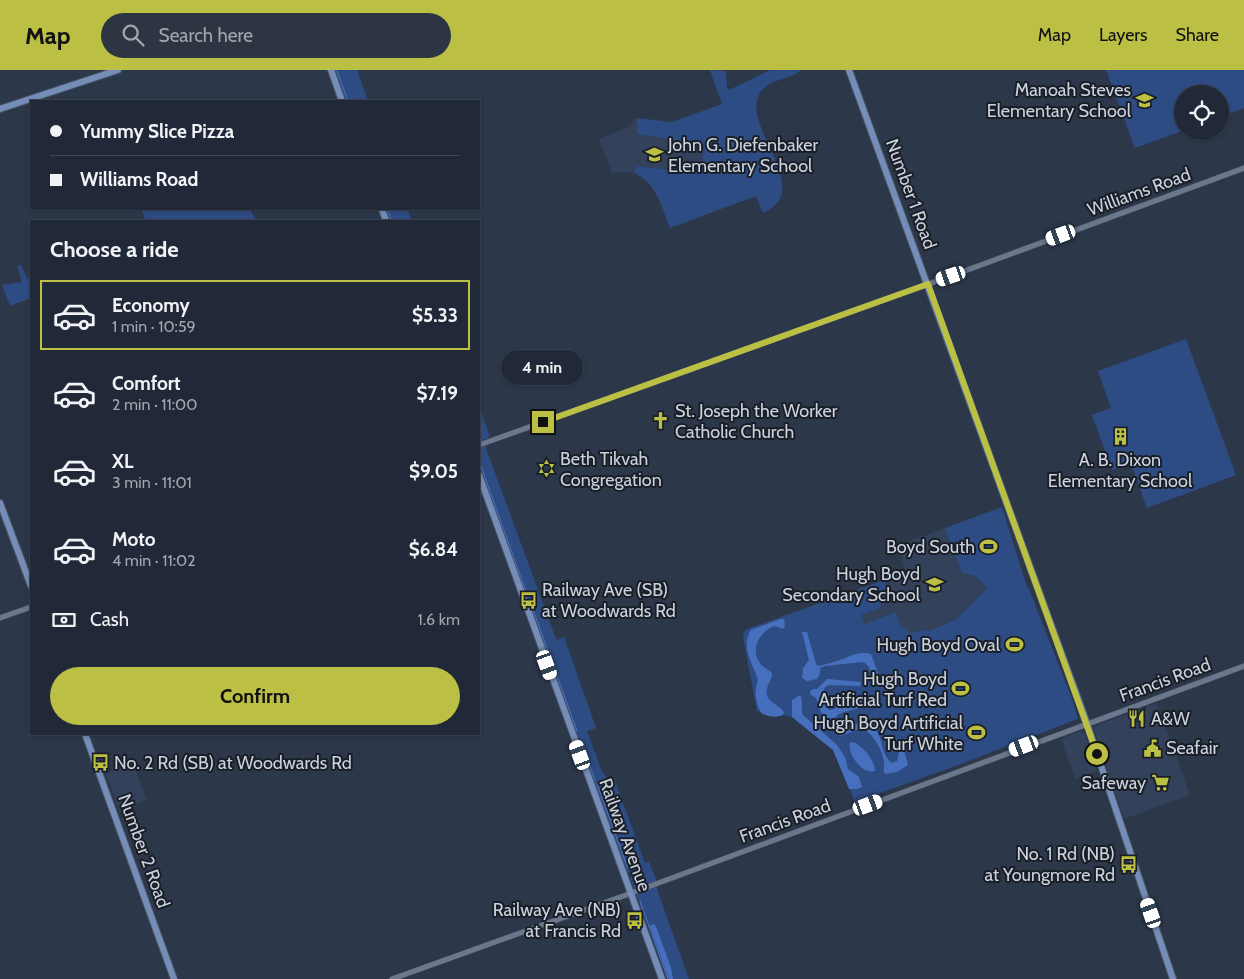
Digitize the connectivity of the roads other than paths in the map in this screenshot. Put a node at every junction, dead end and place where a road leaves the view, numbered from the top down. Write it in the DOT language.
graph roads {
  1 [pos="118,70"];
  2 [pos="331,70"];
  3 [pos="849,70"];
  4 [pos="342,100"];
  5 [pos="0,109"];
  6 [pos="1244,168"];
  7 [pos="928,284"];
  8 [pos="480,445"];
  9 [pos="480,478"];
  10 [pos="0,503"];
  11 [pos="30,583"];
  12 [pos="30,607"];
  13 [pos="0,618"];
  14 [pos="1244,666"];
  15 [pos="1087,723"];
  16 [pos="85,735"];
  17 [pos="631,893"];
  18 [pos="174,979"];
  19 [pos="392,979"];
  20 [pos="662,979"];
  21 [pos="1173,979"];
  1 -- 5 [label="main road"];
  2 -- 4 [label="main road"];
  3 -- 7 [label="main road, Number 1 Road"];
  6 -- 7 [label="street, Williams Road"];
  7 -- 8 [label="street, Williams Road"];
  7 -- 15 [label="main road, Number 1 Road"];
  9 -- 17 [label="main road, Railway Avenue"];
  10 -- 11 [label="main road"];
  12 -- 13 [label="street"];
  14 -- 15 [label="street, Francis Road"];
  15 -- 17 [label="street, Francis Road"];
  15 -- 21 [label="main road, Number 1 Road"];
  16 -- 18 [label="main road, Number 2 Road"];
  17 -- 19 [label="street, Francis Road"];
  17 -- 20 [label="main road, Railway Avenue"];
}
